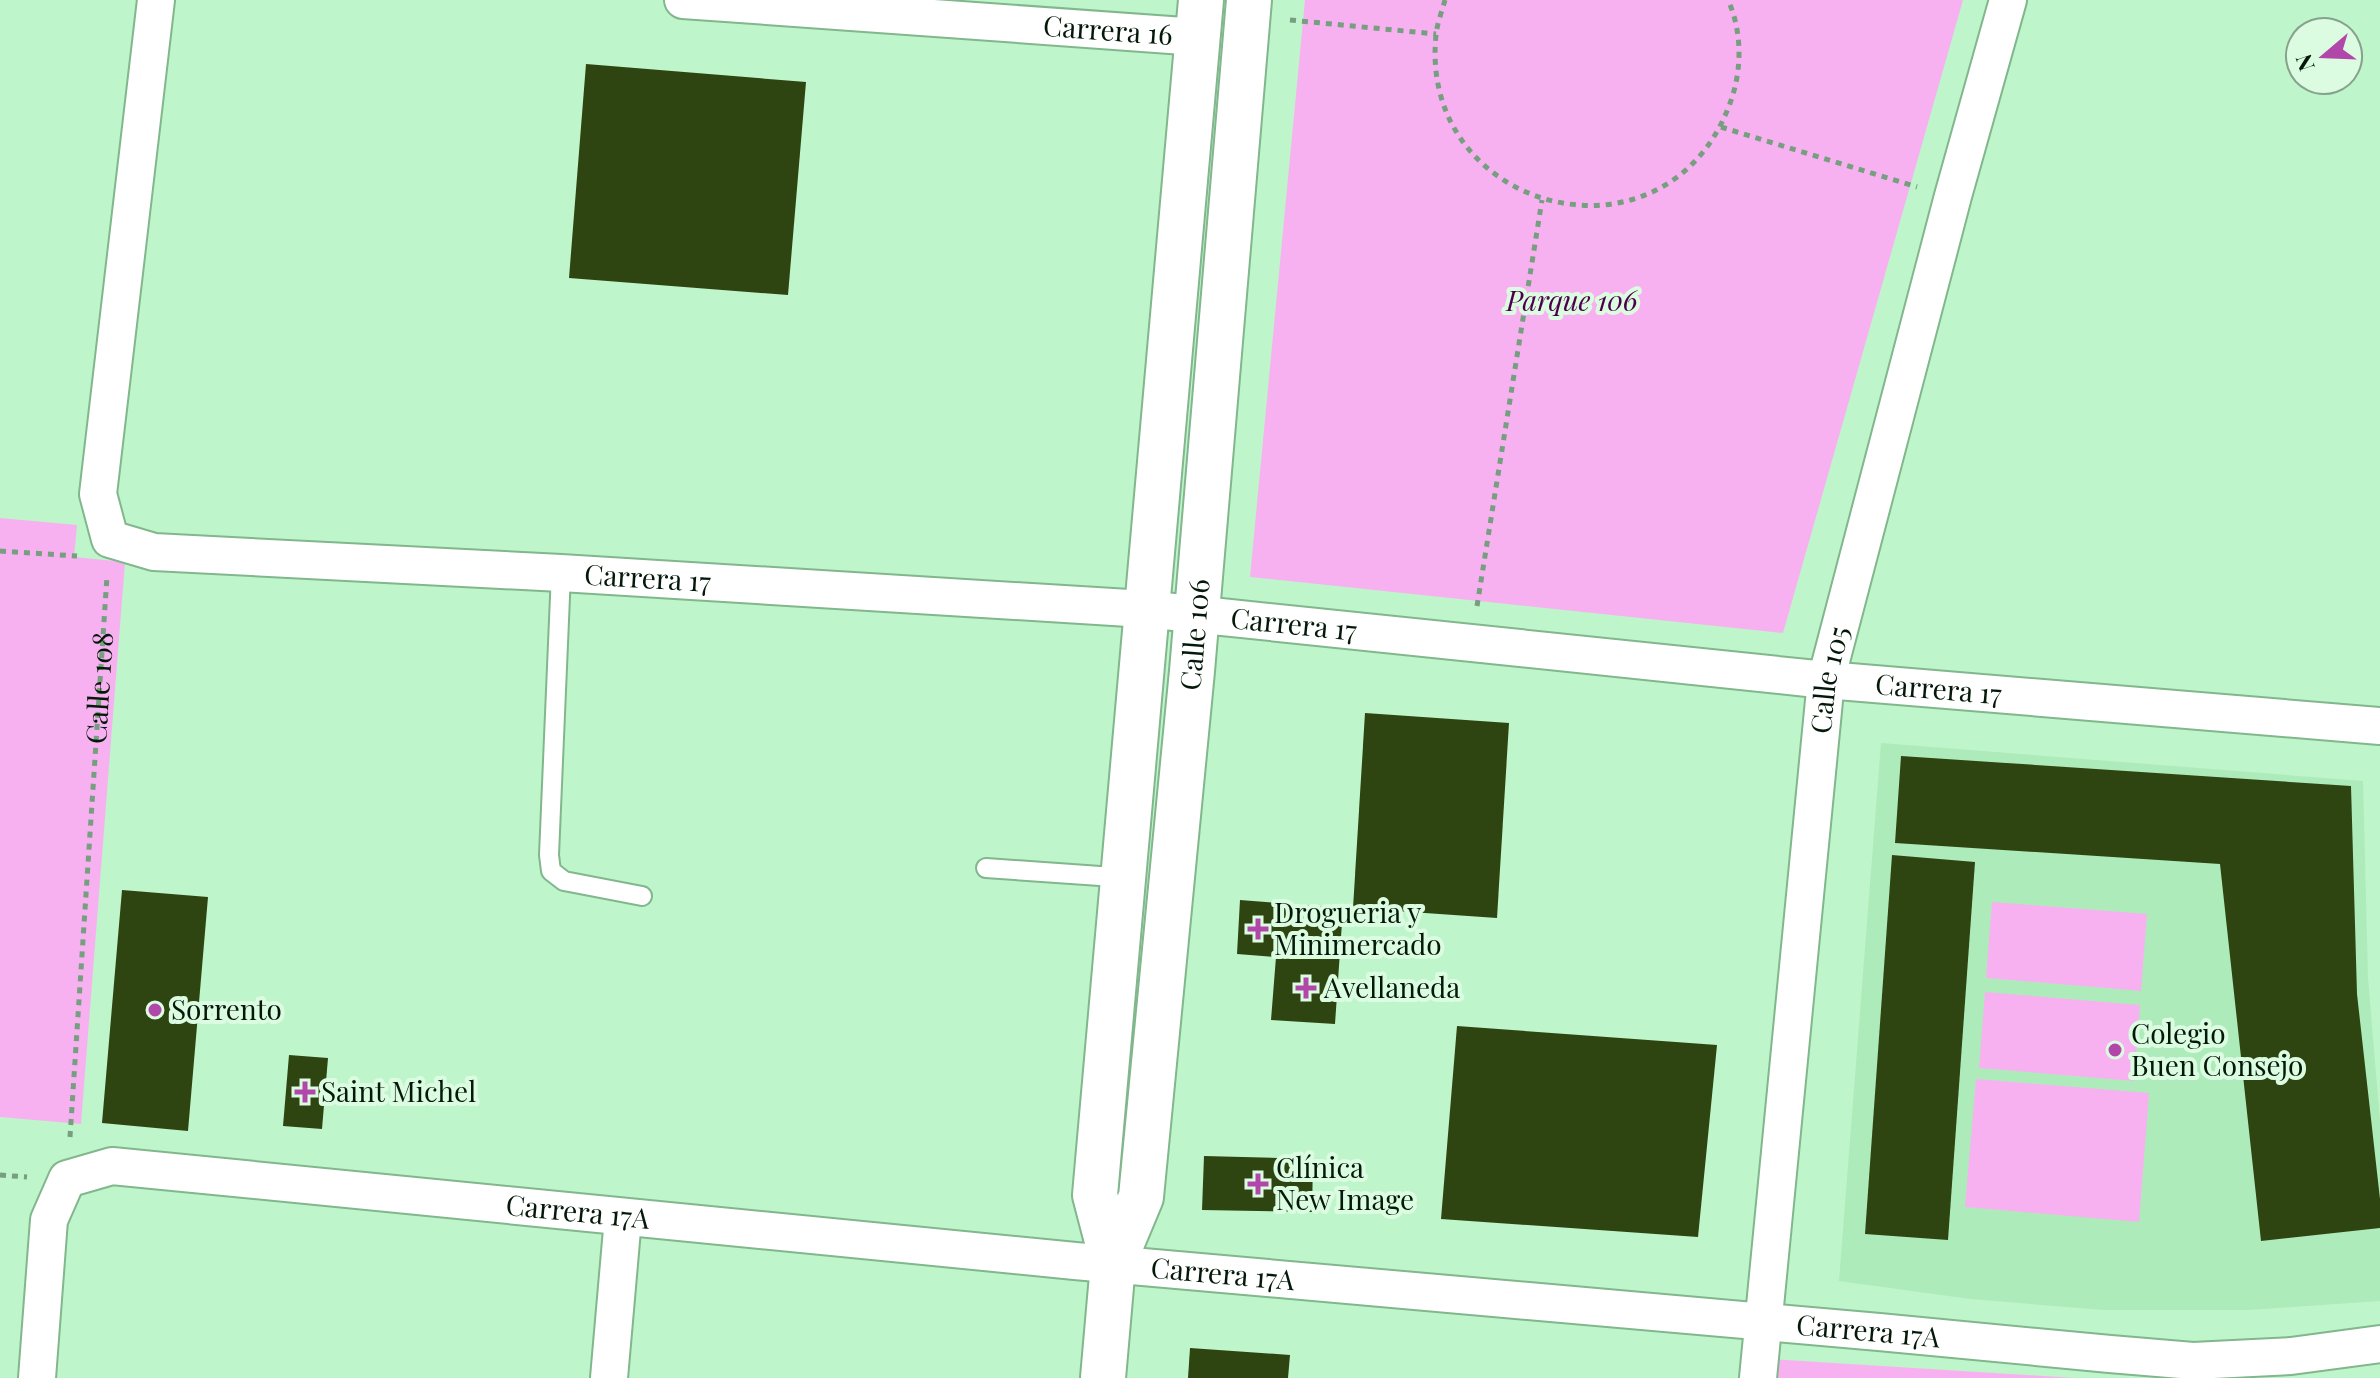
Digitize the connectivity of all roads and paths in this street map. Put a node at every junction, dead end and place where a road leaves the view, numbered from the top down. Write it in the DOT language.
graph roads {
  1 [pos="156,0"];
  2 [pos="683,0"];
  3 [pos="1445,0"];
  4 [pos="1728,0"];
  5 [pos="2008,0"];
  6 [pos="1266,10"];
  7 [pos="1199,18"];
  8 [pos="1436,34"];
  9 [pos="1721,127"];
  10 [pos="1953,196"];
  11 [pos="1542,200"];
  12 [pos="110,539"];
  13 [pos="0,551"];
  14 [pos="561,573"];
  15 [pos="1145,609"];
  16 [pos="1476,610"];
  17 [pos="1197,613"];
  18 [pos="1826,680"];
  19 [pos="2380,726"];
  20 [pos="986,868"];
  21 [pos="1122,876"];
  22 [pos="642,896"];
  23 [pos="67,1179"];
  24 [pos="623,1218"];
  25 [pos="1113,1264"];
  26 [pos="1762,1322"];
  27 [pos="2380,1344"];
  28 [pos="37,1378"];
  29 [pos="609,1378"];
  30 [pos="1103,1378"];
  31 [pos="1758,1378"];
  1 -- 12 [label="street"];
  2 -- 7 [label="street, Carrera 16"];
  3 -- 8 [label="path"];
  4 -- 9 [label="path"];
  5 -- 10 [label="street, Calle 105"];
  6 -- 8 [label="path"];
  6 -- 17 [label="main road, Calle 106"];
  7 -- 15 [label="main road, Calle 106"];
  8 -- 11 [label="path"];
  9 -- 10 [label="path"];
  9 -- 11 [label="path"];
  10 -- 18 [label="street, Calle 105"];
  11 -- 16 [label="path"];
  12 -- 13 [label="path"];
  12 -- 14 [label="street, Carrera 17"];
  12 -- 23 [label="path, Calle 108"];
  14 -- 15 [label="street, Carrera 17"];
  14 -- 22 [label="lane"];
  15 -- 17 [label="street, Carrera 17"];
  15 -- 21 [label="main road, Calle 106"];
  17 -- 18 [label="street, Carrera 17"];
  17 -- 25 [label="main road, Calle 106"];
  18 -- 19 [label="street, Carrera 17"];
  18 -- 26 [label="street, Calle 105"];
  20 -- 21 [label="lane"];
  21 -- 25 [label="main road, Calle 106"];
  23 -- 24 [label="street, Carrera 17A"];
  23 -- 28 [label="street"];
  24 -- 25 [label="street, Carrera 17A"];
  24 -- 29 [label="street"];
  25 -- 26 [label="street, Carrera 17A"];
  25 -- 30 [label="main road, Calle 106"];
  26 -- 27 [label="street, Carrera 17A"];
  26 -- 31 [label="street, Calle 105"];
}
